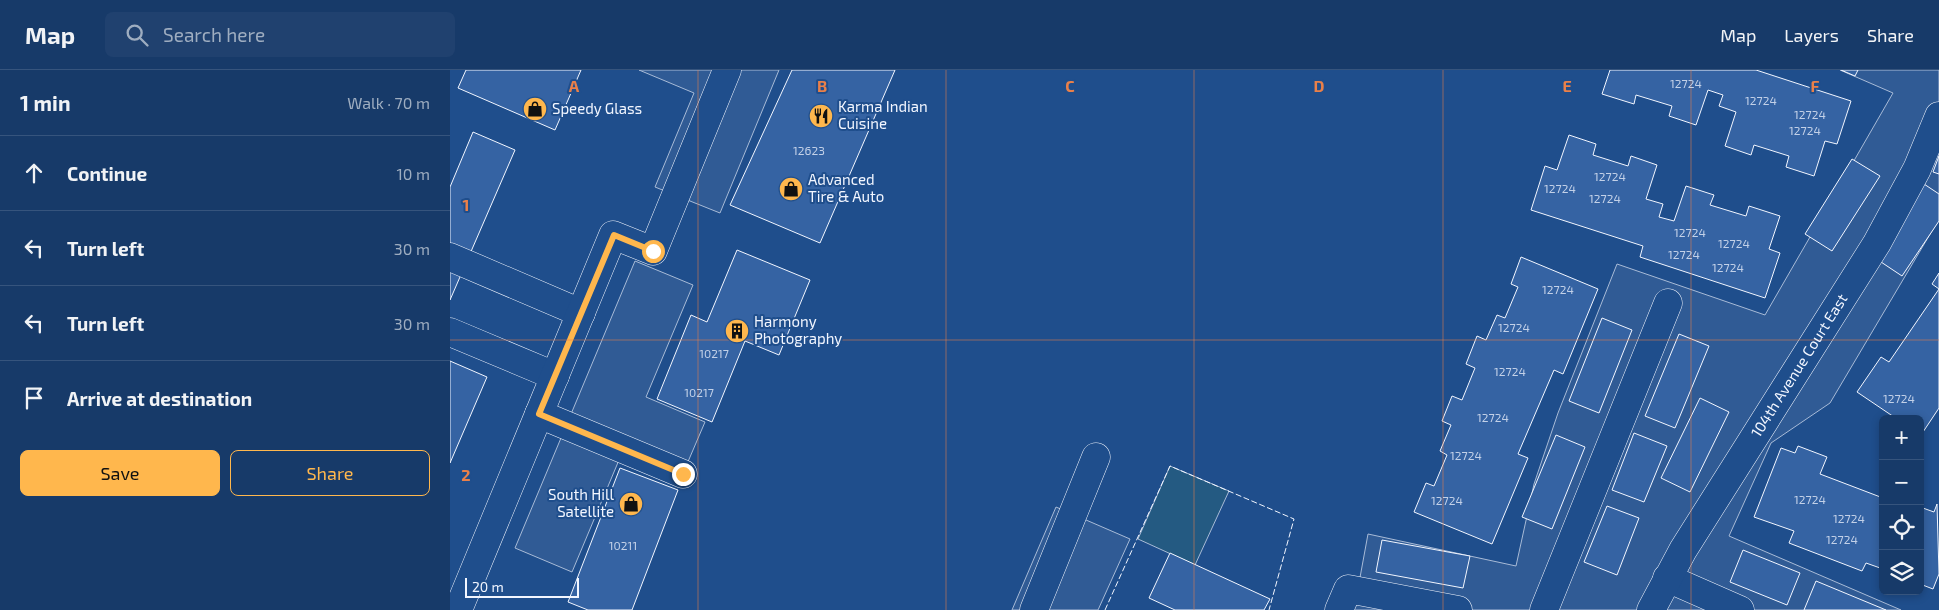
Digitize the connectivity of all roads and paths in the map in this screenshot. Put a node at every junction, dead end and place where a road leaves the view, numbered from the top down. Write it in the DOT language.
graph roads {
  1 [pos="728,70"];
  2 [pos="1939,116"];
  3 [pos="450,257"];
  4 [pos="1668,303"];
  5 [pos="581,313"];
  6 [pos="450,332"];
  7 [pos="555,376"];
  8 [pos="539,414"];
  9 [pos="1096,457"];
  10 [pos="683,474"];
  11 [pos="1668,578"];
  12 [pos="458,610"];
  13 [pos="1034,610"];
  14 [pos="1339,610"];
  15 [pos="1458,610"];
  16 [pos="1544,610"];
  17 [pos="1651,610"];
  18 [pos="1740,610"];
  1 -- 5 [label="street"];
  2 -- 11 [label="street, 104th Avenue Court East"];
  3 -- 5 [label="street"];
  4 -- 16 [label="street"];
  5 -- 7 [label="street"];
  6 -- 7 [label="street"];
  7 -- 8 [label="street"];
  8 -- 10 [label="street"];
  8 -- 12 [label="street"];
  9 -- 13 [label="street"];
  11 -- 17 [label="street, 104th Avenue Court East"];
  11 -- 18 [label="street"];
  14 -- 15 [label="street"];
}
